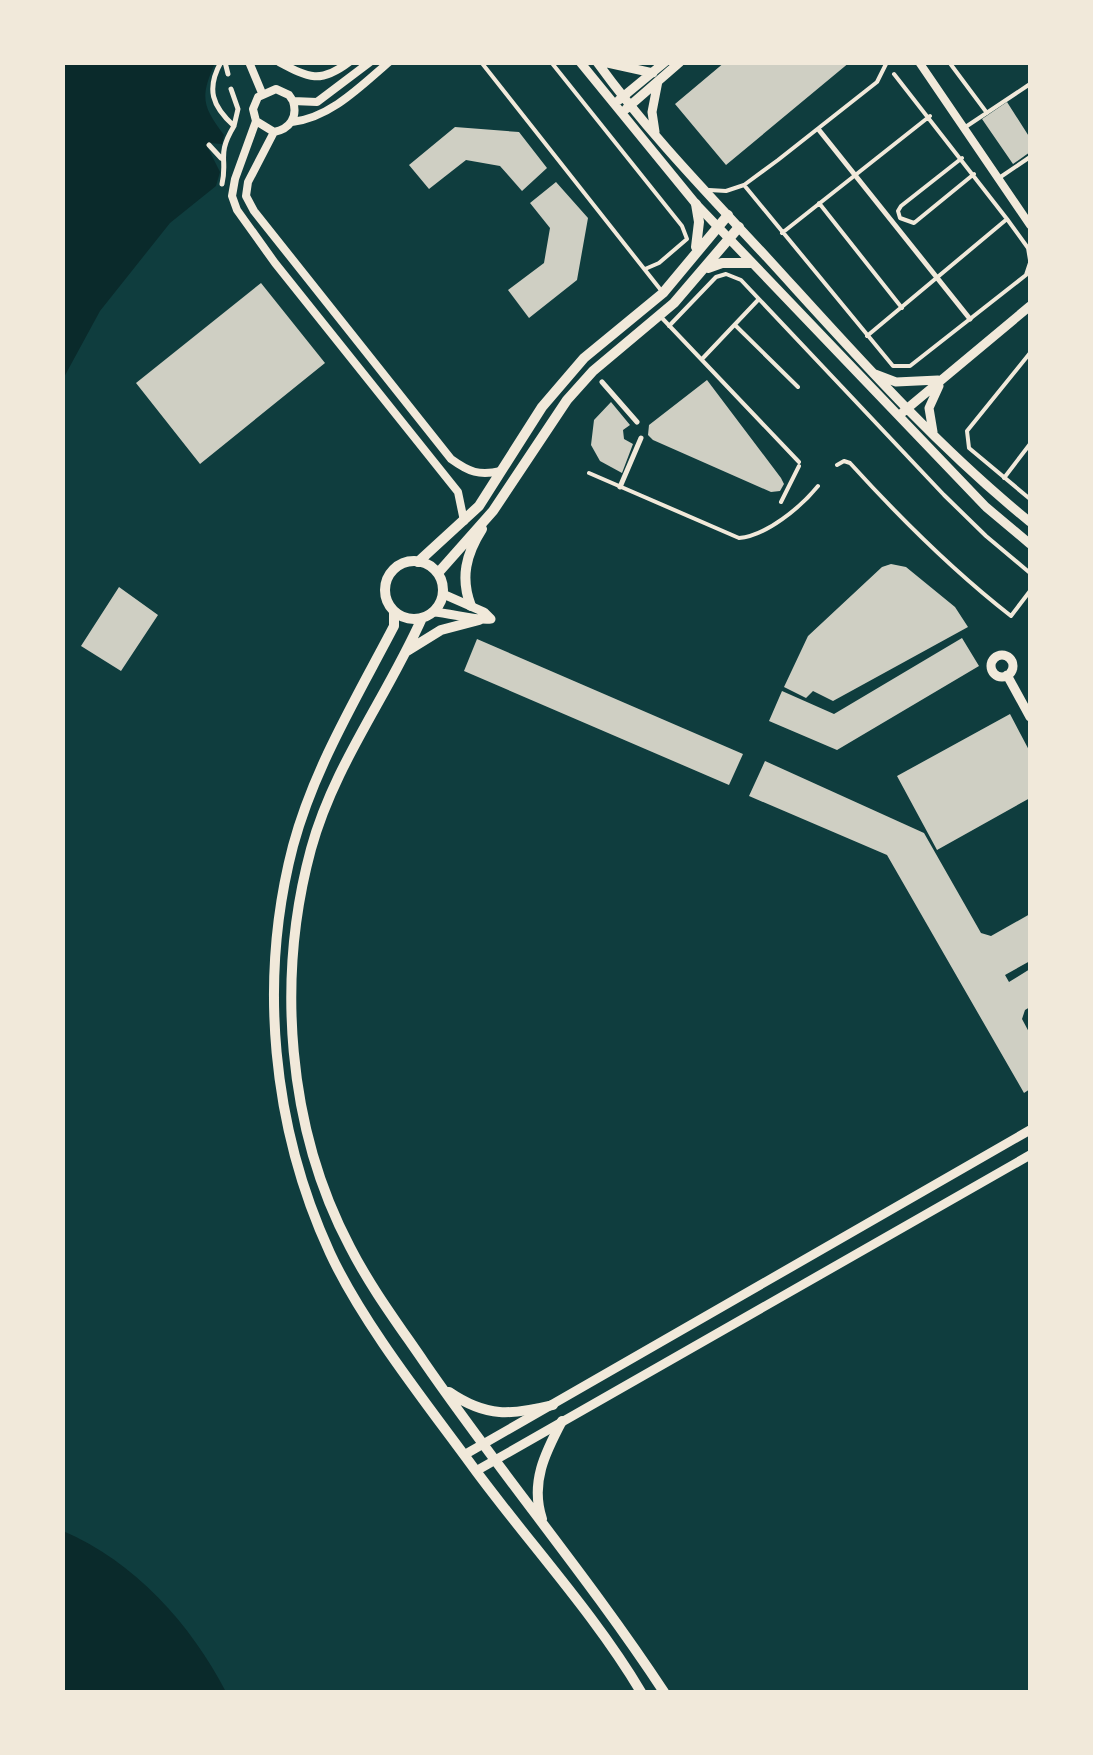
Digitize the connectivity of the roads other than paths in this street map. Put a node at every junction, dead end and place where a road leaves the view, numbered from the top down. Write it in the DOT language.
graph roads {
  1 [pos="223,62"];
  2 [pos="249,62"];
  3 [pos="279,62"];
  4 [pos="349,62"];
  5 [pos="370,62"];
  6 [pos="389,62"];
  7 [pos="481,62"];
  8 [pos="551,62"];
  9 [pos="580,62"];
  10 [pos="600,62"];
  11 [pos="665,62"];
  12 [pos="680,62"];
  13 [pos="887,62"];
  14 [pos="919,62"];
  15 [pos="950,62"];
  16 [pos="228,74"];
  17 [pos="894,74"];
  18 [pos="655,77"];
  19 [pos="1030,84"];
  20 [pos="231,89"];
  21 [pos="335,91"];
  22 [pos="262,93"];
  23 [pos="343,100"];
  24 [pos="294,101"];
  25 [pos="626,101"];
  26 [pos="612,105"];
  27 [pos="987,112"];
  28 [pos="620,114"];
  29 [pos="930,116"];
  30 [pos="256,122"];
  31 [pos="292,122"];
  32 [pos="234,126"];
  33 [pos="964,128"];
  34 [pos="819,130"];
  35 [pos="274,132"];
  36 [pos="655,135"];
  37 [pos="209,145"];
  38 [pos="1030,156"];
  39 [pos="221,158"];
  40 [pos="962,158"];
  41 [pos="974,174"];
  42 [pos="856,175"];
  43 [pos="999,178"];
  44 [pos="222,184"];
  45 [pos="744,185"];
  46 [pos="704,190"];
  47 [pos="696,204"];
  48 [pos="820,204"];
  49 [pos="1027,211"];
  50 [pos="728,215"];
  51 [pos="1008,219"];
  52 [pos="1030,225"];
  53 [pos="718,226"];
  54 [pos="739,227"];
  55 [pos="782,233"];
  56 [pos="728,237"];
  57 [pos="692,258"];
  58 [pos="1030,262"];
  59 [pos="751,263"];
  60 [pos="645,269"];
  61 [pos="705,270"];
  62 [pos="937,278"];
  63 [pos="663,293"];
  64 [pos="758,300"];
  65 [pos="1030,306"];
  66 [pos="902,308"];
  67 [pos="970,319"];
  68 [pos="665,321"];
  69 [pos="735,325"];
  70 [pos="867,336"];
  71 [pos="1030,353"];
  72 [pos="702,358"];
  73 [pos="556,370"];
  74 [pos="872,373"];
  75 [pos="568,376"];
  76 [pos="942,379"];
  77 [pos="602,382"];
  78 [pos="798,387"];
  79 [pos="907,408"];
  80 [pos="897,417"];
  81 [pos="636,422"];
  82 [pos="641,438"];
  83 [pos="935,438"];
  84 [pos="1030,444"];
  85 [pos="836,465"];
  86 [pos="501,471"];
  87 [pos="588,473"];
  88 [pos="1004,478"];
  89 [pos="818,486"];
  90 [pos="620,487"];
  91 [pos="1030,499"];
  92 [pos="781,502"];
  93 [pos="493,511"];
  94 [pos="464,521"];
  95 [pos="1030,522"];
  96 [pos="1030,544"];
  97 [pos="418,562"];
  98 [pos="1030,572"];
  99 [pos="438,574"];
  100 [pos="1030,591"];
  101 [pos="443,594"];
  102 [pos="471,606"];
  103 [pos="394,611"];
  104 [pos="433,612"];
  105 [pos="422,618"];
  106 [pos="479,620"];
  107 [pos="407,651"];
  108 [pos="1006,676"];
  109 [pos="1030,717"];
  110 [pos="1030,1130"];
  111 [pos="1030,1154"];
  112 [pos="440,1385"];
  113 [pos="553,1405"];
  114 [pos="562,1421"];
  115 [pos="482,1443"];
  116 [pos="464,1455"];
  117 [pos="493,1459"];
  118 [pos="476,1471"];
  119 [pos="544,1526"];
  120 [pos="640,1692"];
  121 [pos="664,1692"];
  1 -- 16 [label="street"];
  1 -- 32 [label="street"];
  2 -- 22 [label="street"];
  3 -- 4 [label="street"];
  5 -- 21 [label="street"];
  6 -- 23 [label="street"];
  7 -- 60 [label="lane"];
  8 -- 60 [label="lane"];
  9 -- 26 [label="street"];
  10 -- 18 [label="street"];
  10 -- 25 [label="street"];
  11 -- 18 [label="street"];
  12 -- 18 [label="street"];
  13 -- 34 [label="lane"];
  14 -- 33 [label="street"];
  15 -- 27 [label="lane"];
  17 -- 29 [label="lane"];
  18 -- 25 [label="street"];
  18 -- 36 [label="street"];
  19 -- 27 [label="lane"];
  20 -- 32 [label="street"];
  21 -- 23 [label="street"];
  21 -- 24 [label="street"];
  22 -- 24 [label="street"];
  22 -- 30 [label="street"];
  23 -- 31 [label="street"];
  24 -- 31 [label="street"];
  25 -- 26 [label="street"];
  25 -- 28 [label="street"];
  25 -- 36 [label="street"];
  26 -- 28 [label="street"];
  27 -- 33 [label="lane"];
  28 -- 47 [label="street"];
  29 -- 40 [label="lane"];
  29 -- 42 [label="lane"];
  30 -- 35 [label="street"];
  30 -- 94 [label="street"];
  31 -- 35 [label="street"];
  32 -- 39 [label="street"];
  33 -- 43 [label="street"];
  34 -- 42 [label="street"];
  34 -- 45 [label="lane"];
  35 -- 86 [label="street"];
  36 -- 46 [label="street"];
  37 -- 39 [label="street"];
  38 -- 43 [label="lane"];
  39 -- 44 [label="street"];
  40 -- 41 [label="lane"];
  40 -- 41 [label="lane"];
  41 -- 51 [label="lane"];
  42 -- 48 [label="lane"];
  42 -- 62 [label="street"];
  43 -- 49 [label="street"];
  45 -- 46 [label="lane"];
  45 -- 55 [label="lane"];
  46 -- 50 [label="street"];
  47 -- 53 [label="street"];
  47 -- 57 [label="main road"];
  48 -- 55 [label="lane"];
  48 -- 66 [label="lane"];
  49 -- 52 [label="street"];
  50 -- 53 [label="main road"];
  50 -- 54 [label="street"];
  51 -- 58 [label="lane"];
  51 -- 62 [label="lane"];
  53 -- 56 [label="street"];
  53 -- 57 [label="main road"];
  54 -- 56 [label="main road"];
  54 -- 74 [label="street"];
  55 -- 70 [label="lane"];
  56 -- 59 [label="street"];
  56 -- 61 [label="main road"];
  57 -- 63 [label="main road"];
  58 -- 67 [label="lane"];
  59 -- 61 [label="main road"];
  59 -- 80 [label="street"];
  60 -- 63 [label="lane"];
  61 -- 68 [label="main road"];
  62 -- 66 [label="lane"];
  62 -- 67 [label="street"];
  63 -- 75 [label="main road"];
  64 -- 68 [label="lane"];
  64 -- 69 [label="lane"];
  64 -- 98 [label="lane"];
  65 -- 76 [label="street"];
  66 -- 70 [label="lane"];
  67 -- 70 [label="lane"];
  68 -- 72 [label="lane"];
  68 -- 93 [label="main road"];
  69 -- 72 [label="lane"];
  69 -- 78 [label="lane"];
  71 -- 88 [label="lane"];
  72 -- 92 [label="lane"];
  73 -- 75 [label="street"];
  74 -- 76 [label="street"];
  74 -- 79 [label="street"];
  75 -- 86 [label="main road"];
  76 -- 79 [label="street"];
  76 -- 83 [label="street"];
  77 -- 81 [label="street"];
  79 -- 80 [label="street"];
  79 -- 83 [label="street"];
  80 -- 96 [label="street"];
  82 -- 90 [label="street"];
  83 -- 95 [label="street"];
  84 -- 88 [label="lane"];
  85 -- 100 [label="lane"];
  86 -- 94 [label="main road"];
  87 -- 90 [label="lane"];
  88 -- 91 [label="lane"];
  89 -- 90 [label="lane"];
  93 -- 99 [label="main road"];
  93 -- 102 [label="main road"];
  94 -- 97 [label="main road"];
  97 -- 99 [label="main road"];
  97 -- 103 [label="main road"];
  99 -- 101 [label="main road"];
  101 -- 102 [label="street"];
  101 -- 104 [label="main road"];
  102 -- 106 [label="street"];
  103 -- 105 [label="main road"];
  103 -- 116 [label="main road"];
  104 -- 105 [label="main road"];
  104 -- 106 [label="street"];
  105 -- 107 [label="main road"];
  106 -- 107 [label="main road"];
  107 -- 112 [label="main road"];
  108 -- 109 [label="street"];
  110 -- 113 [label="street"];
  111 -- 114 [label="street"];
  112 -- 113 [label="main road"];
  112 -- 115 [label="main road"];
  113 -- 115 [label="street"];
  114 -- 117 [label="street"];
  114 -- 119 [label="main road"];
  115 -- 116 [label="street"];
  115 -- 117 [label="main road"];
  116 -- 118 [label="main road"];
  117 -- 118 [label="street"];
  117 -- 119 [label="main road"];
  118 -- 120 [label="main road"];
  119 -- 121 [label="main road"];
}
